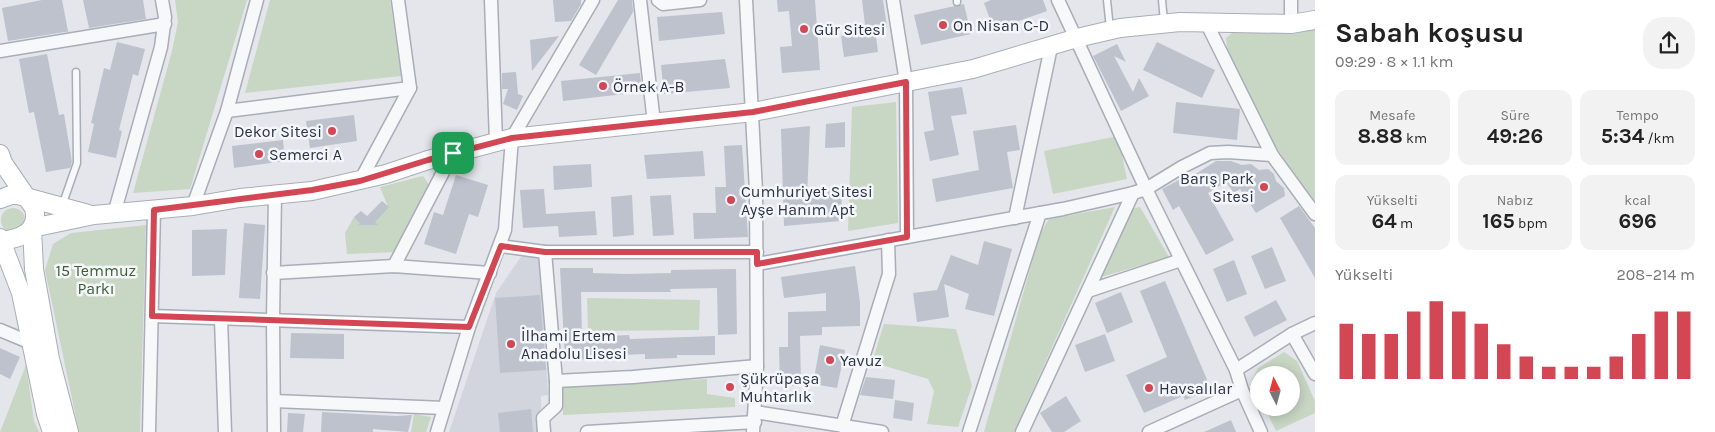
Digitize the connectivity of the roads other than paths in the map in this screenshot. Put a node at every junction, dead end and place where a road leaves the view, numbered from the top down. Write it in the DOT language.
graph roads {
  1 [pos="162,0"];
  2 [pos="257,0"];
  3 [pos="398,0"];
  4 [pos="491,0"];
  5 [pos="593,0"];
  6 [pos="640,0"];
  7 [pos="658,0"];
  8 [pos="700,0"];
  9 [pos="746,0"];
  10 [pos="893,0"];
  11 [pos="1058,0"];
  12 [pos="1107,0"];
  13 [pos="1162,0"];
  14 [pos="1291,0"];
  15 [pos="1315,20"];
  16 [pos="1206,22"];
  17 [pos="1164,23"];
  18 [pos="164,24"];
  19 [pos="1291,24"];
  20 [pos="1110,30"];
  21 [pos="1077,38"];
  22 [pos="1051,47"];
  23 [pos="0,51"];
  24 [pos="76,72"];
  25 [pos="906,82"];
  26 [pos="410,88"];
  27 [pos="227,111"];
  28 [pos="753,112"];
  29 [pos="654,123"];
  30 [pos="504,140"];
  31 [pos="453,153"];
  32 [pos="0,154"];
  33 [pos="1272,155"];
  34 [pos="360,181"];
  35 [pos="1146,189"];
  36 [pos="1133,193"];
  37 [pos="275,195"];
  38 [pos="25,198"];
  39 [pos="0,199"];
  40 [pos="193,206"];
  41 [pos="61,207"];
  42 [pos="154,210"];
  43 [pos="1040,213"];
  44 [pos="114,214"];
  45 [pos="1315,214"];
  46 [pos="94,215"];
  47 [pos="1014,218"];
  48 [pos="32,228"];
  49 [pos="907,237"];
  50 [pos="1,240"];
  51 [pos="888,240"];
  52 [pos="501,246"];
  53 [pos="545,252"];
  54 [pos="757,258"];
  55 [pos="1182,260"];
  56 [pos="394,266"];
  57 [pos="273,273"];
  58 [pos="490,273"];
  59 [pos="1088,290"];
  60 [pos="152,316"];
  61 [pos="221,319"];
  62 [pos="273,320"];
  63 [pos="1315,323"];
  64 [pos="469,327"];
  65 [pos="0,330"];
  66 [pos="1292,334"];
  67 [pos="31,343"];
  68 [pos="757,366"];
  69 [pos="1236,370"];
  70 [pos="1315,374"];
  71 [pos="556,381"];
  72 [pos="1242,390"];
  73 [pos="274,401"];
  74 [pos="444,408"];
  75 [pos="754,422"];
  76 [pos="842,426"];
  77 [pos="52,432"];
  78 [pos="69,432"];
  79 [pos="149,432"];
  80 [pos="225,432"];
  81 [pos="274,432"];
  82 [pos="437,432"];
  83 [pos="544,432"];
  84 [pos="586,432"];
  85 [pos="882,432"];
  86 [pos="970,432"];
  87 [pos="1022,432"];
  88 [pos="1149,432"];
  89 [pos="1261,432"];
  1 -- 18 [label="street"];
  2 -- 27 [label="street"];
  3 -- 26 [label="street"];
  4 -- 30 [label="street"];
  5 -- 30 [label="street"];
  6 -- 29 [label="street"];
  7 -- 8 [label="street"];
  9 -- 28 [label="street"];
  10 -- 25 [label="street"];
  11 -- 21 [label="street"];
  12 -- 20 [label="lane"];
  13 -- 17 [label="lane"];
  14 -- 19 [label="street"];
  15 -- 19 [label="main road"];
  16 -- 17 [label="main road"];
  16 -- 19 [label="main road"];
  16 -- 33 [label="street"];
  17 -- 20 [label="main road"];
  18 -- 23 [label="street"];
  18 -- 44 [label="street"];
  20 -- 21 [label="main road"];
  21 -- 22 [label="main road"];
  21 -- 35 [label="street"];
  22 -- 25 [label="main road"];
  22 -- 47 [label="street"];
  24 -- 41 [label="lane"];
  25 -- 28 [label="main road"];
  25 -- 49 [label="street"];
  26 -- 27 [label="street"];
  26 -- 34 [label="street"];
  27 -- 40 [label="street"];
  28 -- 29 [label="main road"];
  28 -- 54 [label="street"];
  29 -- 30 [label="main road"];
  30 -- 31 [label="main road"];
  30 -- 52 [label="street"];
  31 -- 34 [label="main road"];
  31 -- 56 [label="street"];
  32 -- 38 [label="main road"];
  33 -- 35 [label="street"];
  33 -- 45 [label="street"];
  34 -- 37 [label="main road"];
  35 -- 36 [label="street"];
  35 -- 55 [label="street"];
  36 -- 43 [label="street"];
  36 -- 59 [label="street"];
  37 -- 40 [label="main road"];
  37 -- 57 [label="street"];
  38 -- 39 [label="main road"];
  38 -- 41 [label="main road"];
  38 -- 48 [label="main road"];
  40 -- 42 [label="main road"];
  41 -- 46 [label="main road"];
  42 -- 44 [label="main road"];
  42 -- 60 [label="street"];
  43 -- 47 [label="street"];
  43 -- 86 [label="street"];
  44 -- 46 [label="main road"];
  46 -- 48 [label="main road"];
  47 -- 49 [label="street"];
  48 -- 50 [label="main road"];
  48 -- 78 [label="main road"];
  49 -- 51 [label="street"];
  50 -- 67 [label="main road"];
  51 -- 54 [label="street"];
  51 -- 76 [label="street"];
  52 -- 53 [label="street"];
  52 -- 58 [label="street"];
  53 -- 54 [label="street"];
  53 -- 71 [label="street"];
  54 -- 68 [label="street"];
  55 -- 59 [label="street"];
  55 -- 69 [label="street"];
  56 -- 57 [label="street"];
  56 -- 58 [label="street"];
  57 -- 62 [label="street"];
  58 -- 64 [label="street"];
  59 -- 87 [label="street"];
  60 -- 61 [label="street"];
  60 -- 79 [label="street"];
  61 -- 62 [label="street"];
  61 -- 80 [label="street"];
  62 -- 64 [label="street"];
  62 -- 73 [label="street"];
  63 -- 66 [label="street"];
  64 -- 74 [label="street"];
  65 -- 67 [label="street"];
  66 -- 69 [label="street"];
  66 -- 70 [label="street"];
  67 -- 77 [label="main road"];
  68 -- 71 [label="street"];
  68 -- 75 [label="street"];
  69 -- 72 [label="street"];
  71 -- 83 [label="street"];
  72 -- 88 [label="street"];
  72 -- 89 [label="street"];
  73 -- 74 [label="street"];
  73 -- 81 [label="street"];
  74 -- 82 [label="street"];
  75 -- 76 [label="street"];
  75 -- 84 [label="street"];
  76 -- 85 [label="street"];
}
